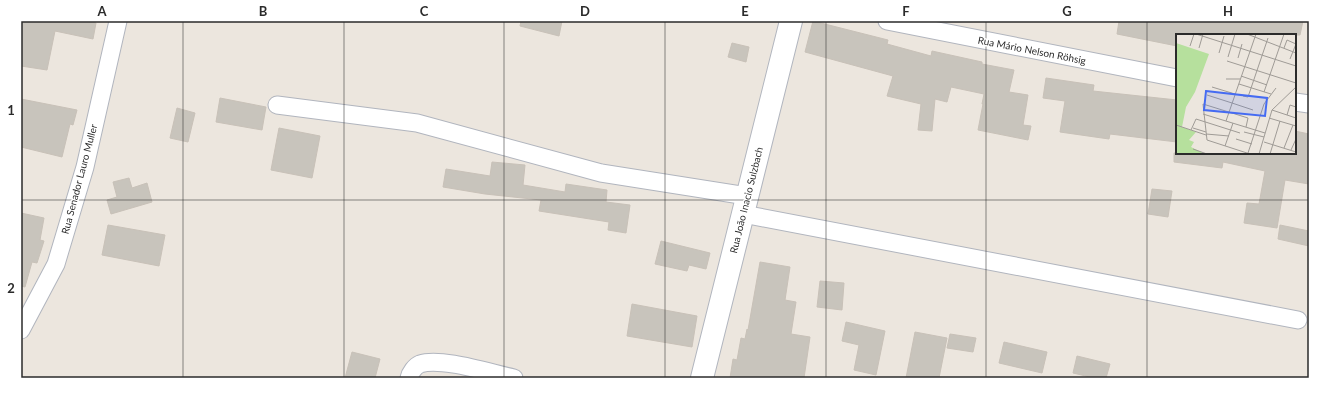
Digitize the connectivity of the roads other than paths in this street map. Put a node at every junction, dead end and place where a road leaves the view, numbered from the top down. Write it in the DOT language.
graph roads {
  1 [pos="118,21"];
  2 [pos="791,21"];
  3 [pos="887,21"];
  4 [pos="1176,78"];
  5 [pos="1296,102"];
  6 [pos="277,104"];
  7 [pos="1309,104"];
  8 [pos="745,205"];
  9 [pos="1298,320"];
  10 [pos="21,330"];
  11 [pos="409,378"];
  12 [pos="514,378"];
  13 [pos="702,378"];
  1 -- 10 [label="street, Rua Senador Lauro Muller"];
  2 -- 8 [label="street, Rua João Inacio Sulzbach"];
  3 -- 4 [label="street, Rua Mário Nelson Röhsig"];
  5 -- 7 [label="street"];
  6 -- 8 [label="street"];
  8 -- 9 [label="street"];
  8 -- 13 [label="street, Rua João Inacio Sulzbach"];
  11 -- 12 [label="street"];
}
